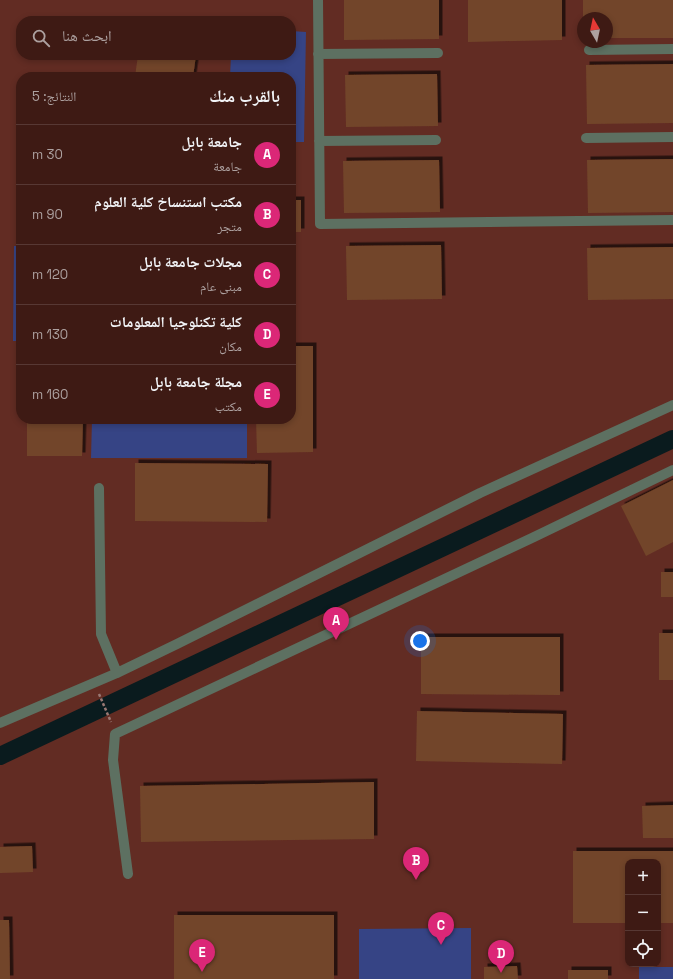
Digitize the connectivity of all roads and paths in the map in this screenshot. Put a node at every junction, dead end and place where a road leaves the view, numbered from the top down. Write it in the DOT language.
graph roads {
  1 [pos="318,0"];
  2 [pos="673,49"];
  3 [pos="589,50"];
  4 [pos="438,53"];
  5 [pos="318,54"];
  6 [pos="673,137"];
  7 [pos="586,138"];
  8 [pos="436,140"];
  9 [pos="319,141"];
  10 [pos="673,220"];
  11 [pos="673,405"];
  12 [pos="673,470"];
  13 [pos="99,488"];
  14 [pos="116,673"];
  15 [pos="99,695"];
  16 [pos="0,723"];
  17 [pos="112,724"];
  18 [pos="128,874"];
  1 -- 5 [label="street"];
  2 -- 3 [label="street"];
  4 -- 5 [label="street"];
  5 -- 9 [label="street"];
  6 -- 7 [label="street"];
  8 -- 9 [label="street"];
  9 -- 10 [label="street"];
  11 -- 14 [label="street"];
  12 -- 18 [label="street"];
  13 -- 14 [label="street"];
  14 -- 16 [label="street"];
  15 -- 17 [label="path"];
}
